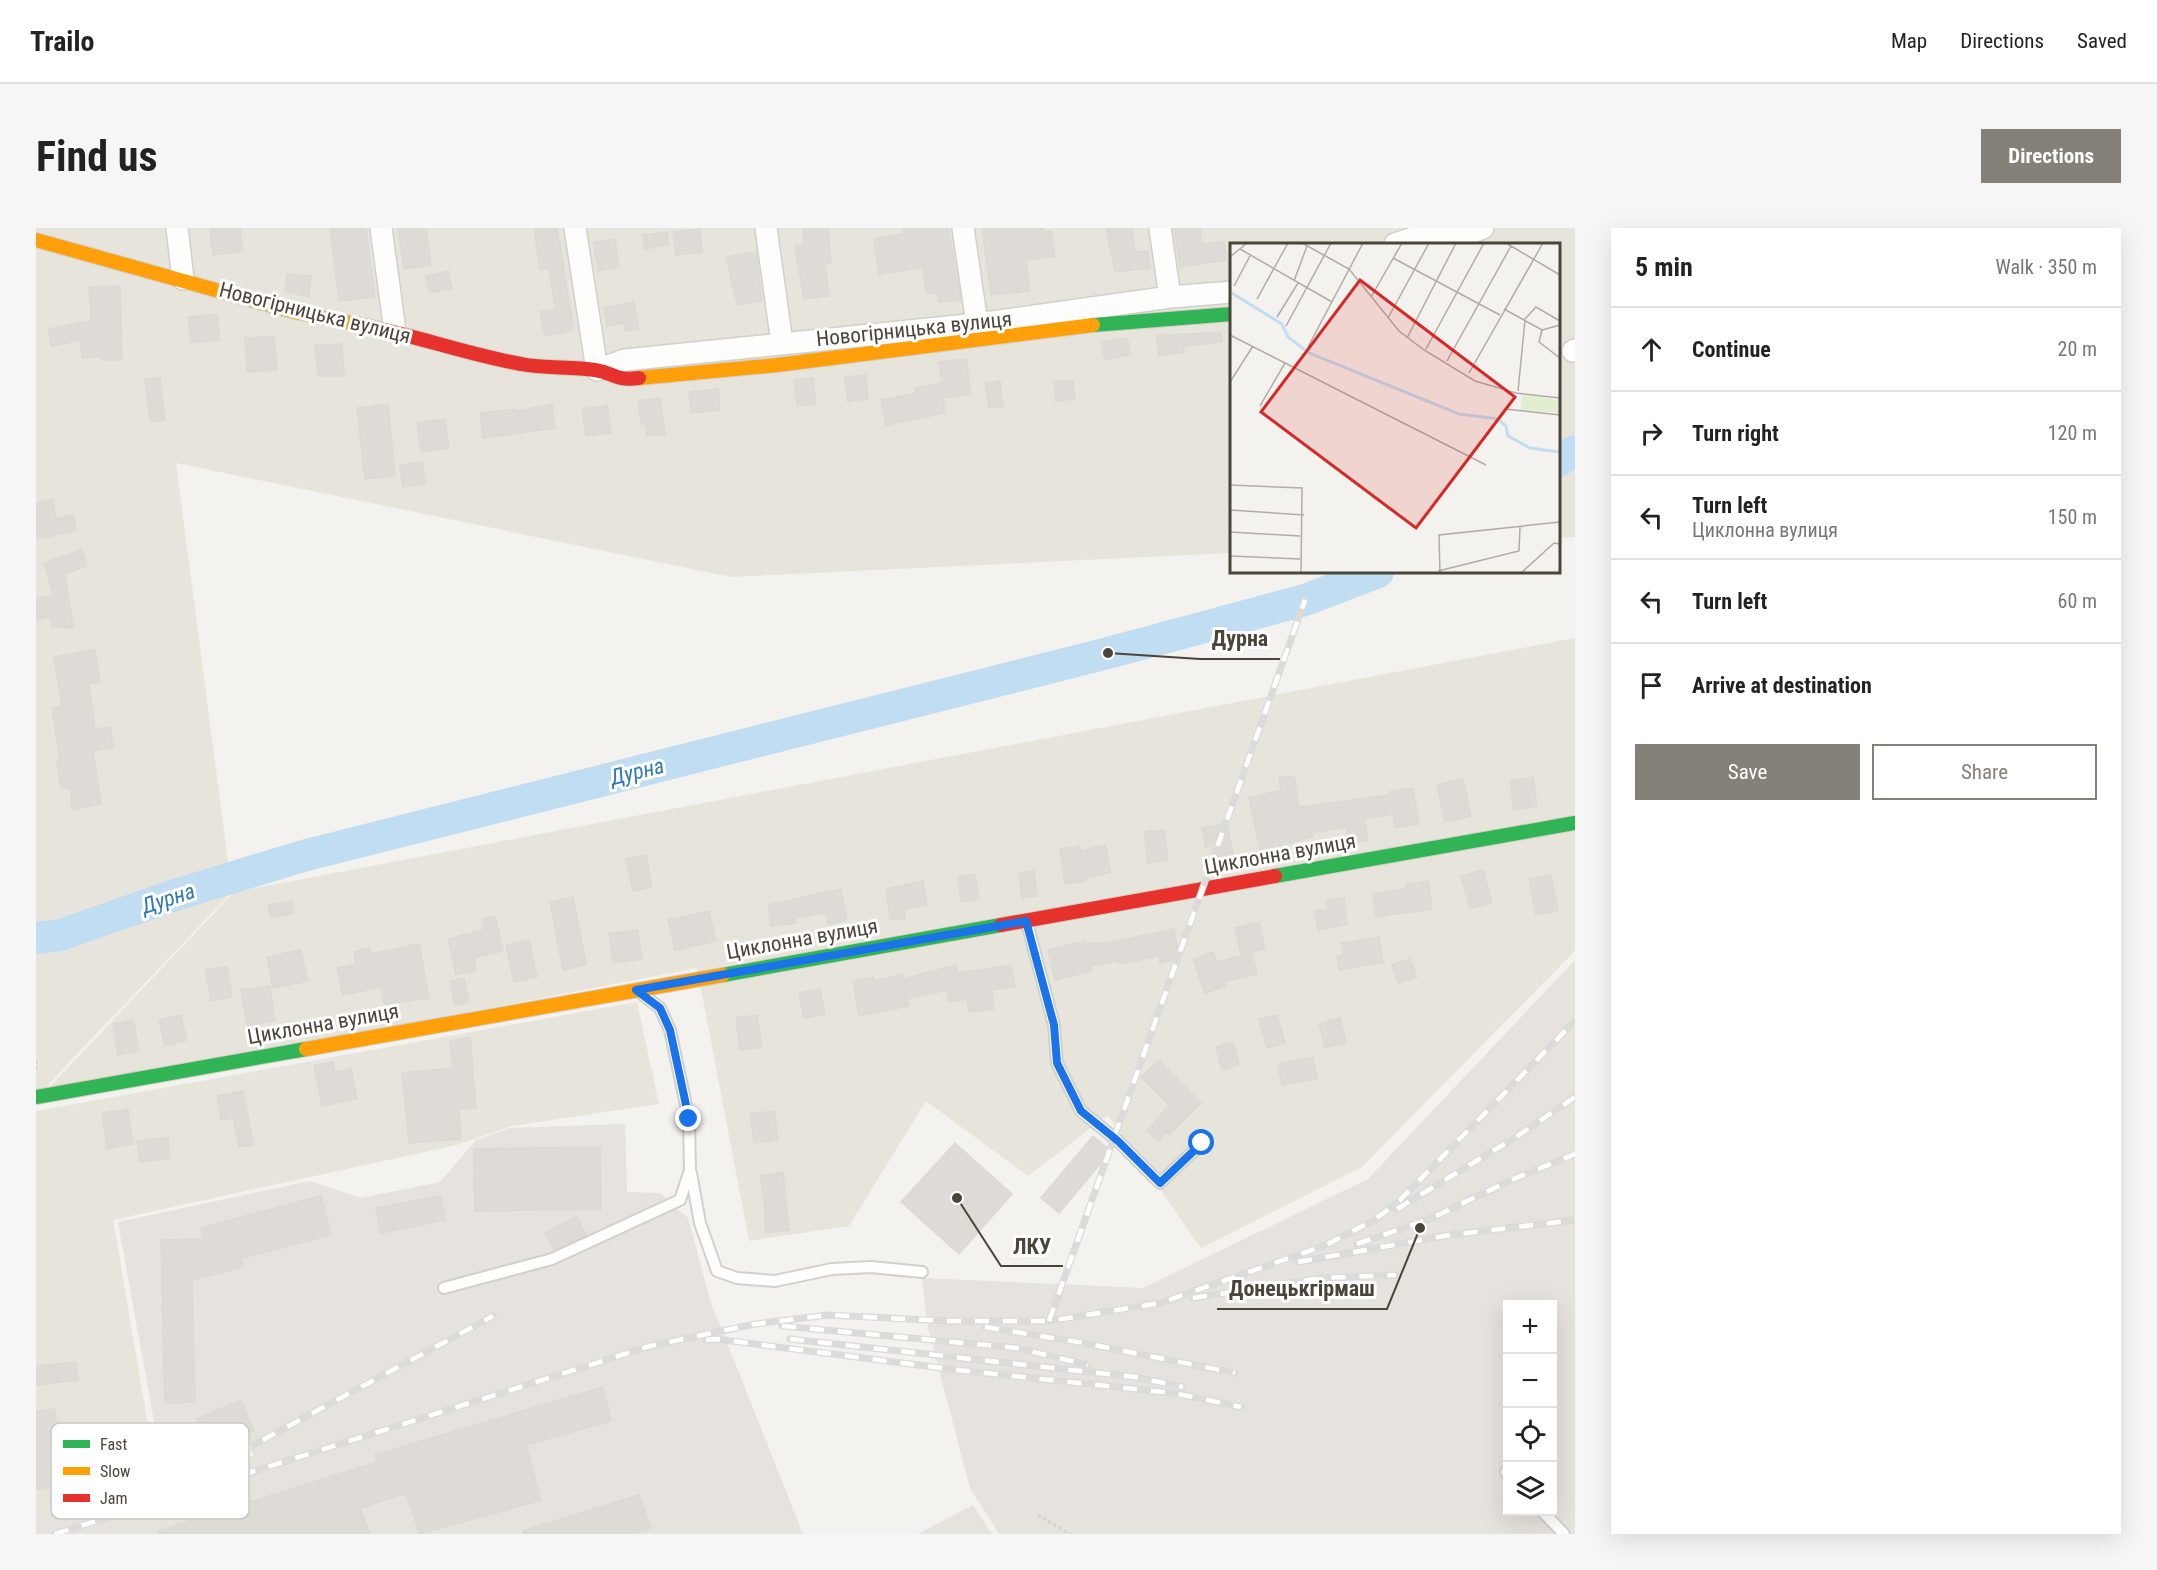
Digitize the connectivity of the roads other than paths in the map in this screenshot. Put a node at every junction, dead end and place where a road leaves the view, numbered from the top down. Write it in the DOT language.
graph roads {
  1 [pos="177,228"];
  2 [pos="381,228"];
  3 [pos="575,228"];
  4 [pos="766,228"];
  5 [pos="963,228"];
  6 [pos="1160,228"];
  7 [pos="1443,228"];
  8 [pos="1483,228"];
  9 [pos="36,240"];
  10 [pos="1398,243"];
  11 [pos="1445,243"];
  12 [pos="183,279"];
  13 [pos="1230,292"];
  14 [pos="1170,297"];
  15 [pos="1230,314"];
  16 [pos="976,324"];
  17 [pos="395,331"];
  18 [pos="782,343"];
  19 [pos="597,370"];
  20 [pos="1575,824"];
  21 [pos="1026,921"];
  22 [pos="636,990"];
  23 [pos="36,1097"];
  24 [pos="1202,1143"];
  25 [pos="690,1170"];
  26 [pos="922,1272"];
  27 [pos="444,1288"];
  28 [pos="1547,1516"];
  29 [pos="1564,1534"];
  1 -- 12 [label="street"];
  2 -- 17 [label="street"];
  3 -- 19 [label="street"];
  4 -- 18 [label="street"];
  5 -- 16 [label="street"];
  6 -- 14 [label="street"];
  7 -- 10 [label="street"];
  8 -- 11 [label="street"];
  9 -- 12 [label="street, Новогірницька вулиця"];
  12 -- 17 [label="street, Новогірницька вулиця"];
  13 -- 14 [label="street, Новогірницька вулиця"];
  14 -- 16 [label="street, Новогірницька вулиця"];
  15 -- 19 [label="street, Новогірницька вулиця"];
  16 -- 18 [label="street, Новогірницька вулиця"];
  17 -- 19 [label="street, Новогірницька вулиця"];
  18 -- 19 [label="street, Новогірницька вулиця"];
  20 -- 21 [label="street, Циклонна вулиця"];
  21 -- 22 [label="street, Циклонна вулиця"];
  21 -- 24 [label="lane"];
  22 -- 23 [label="street, Циклонна вулиця"];
  22 -- 25 [label="lane"];
  25 -- 26 [label="lane"];
  25 -- 27 [label="lane"];
  28 -- 29 [label="lane"];
}
